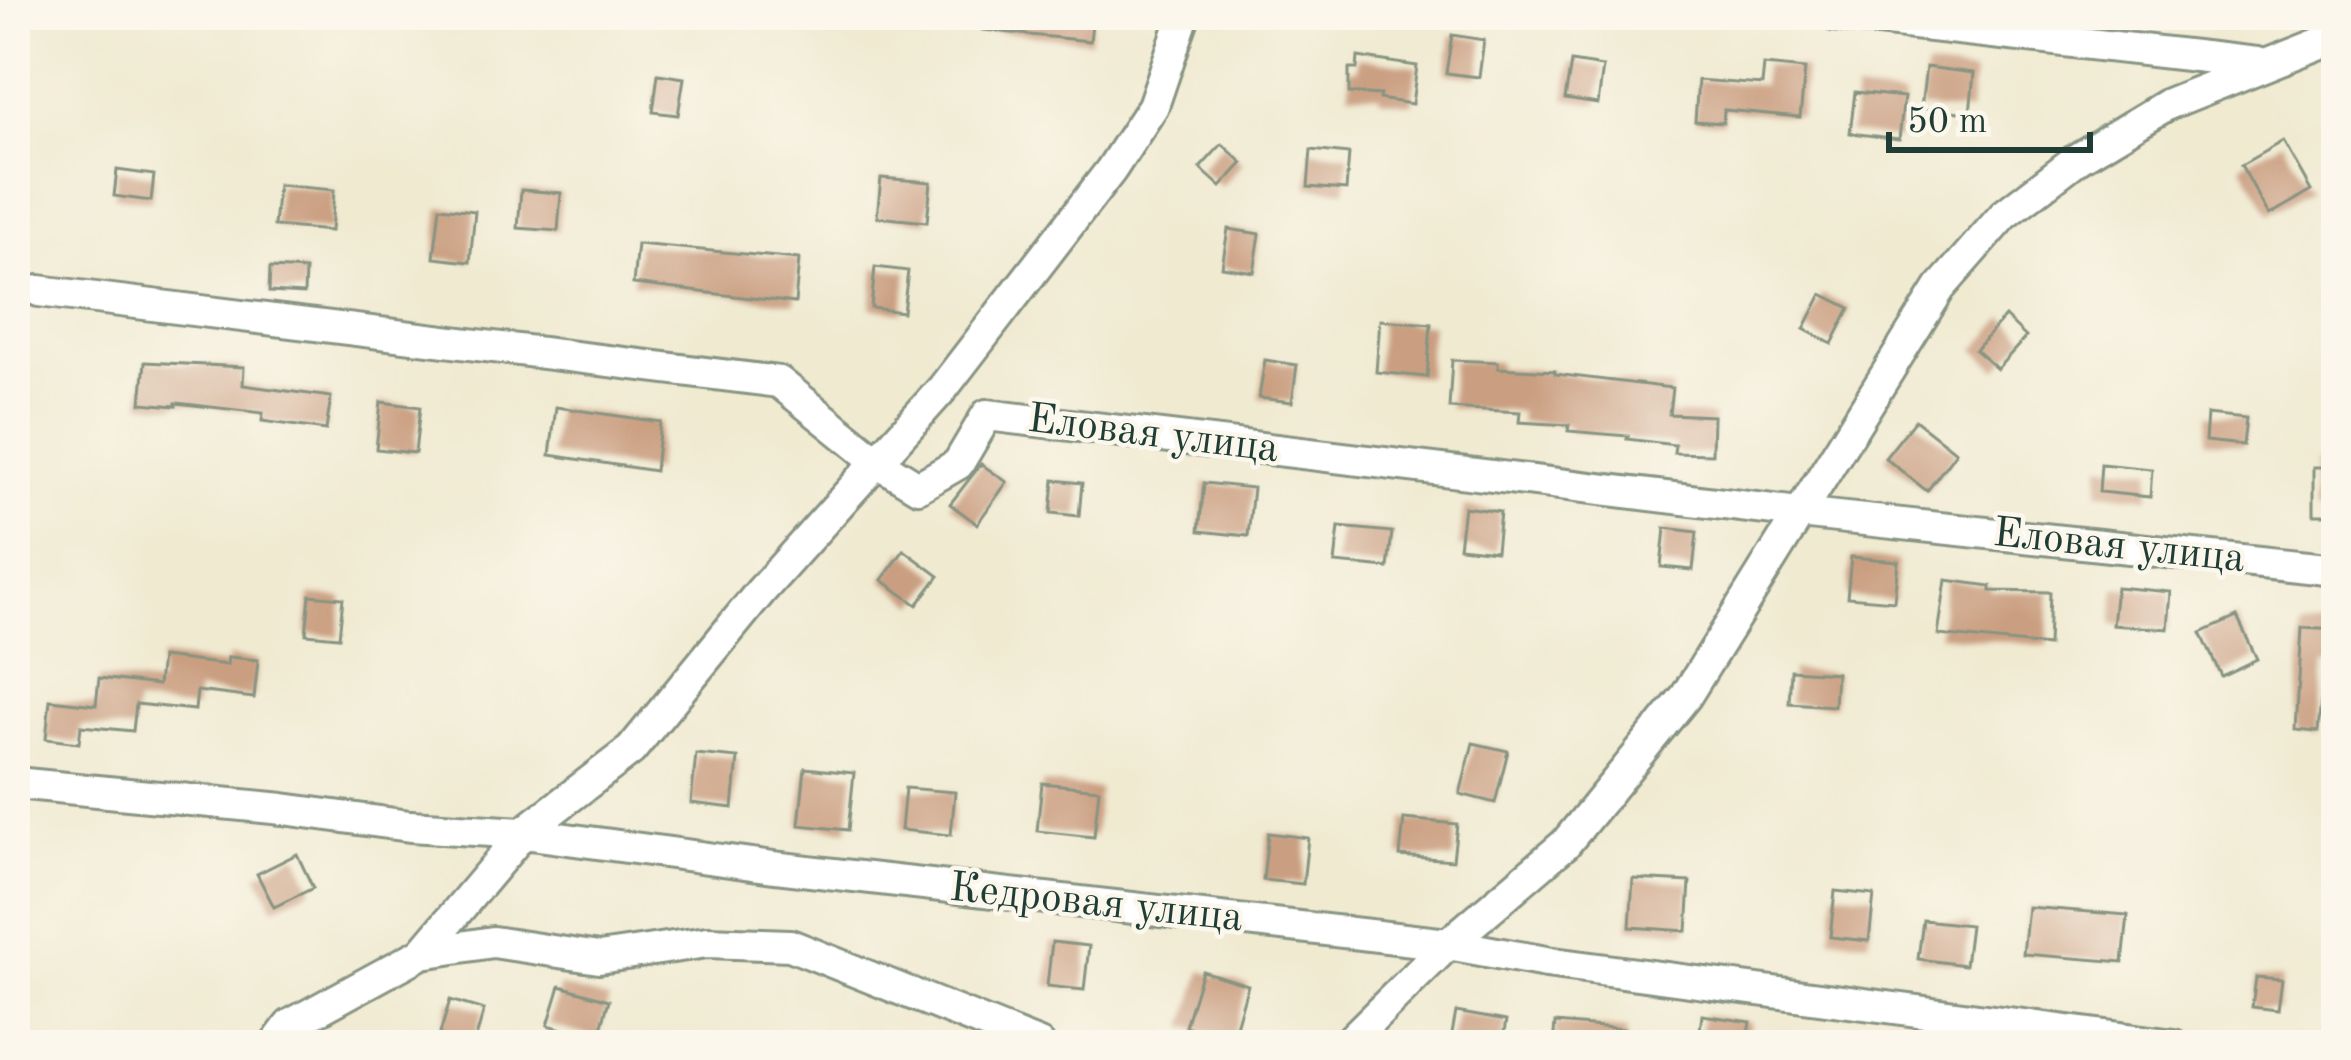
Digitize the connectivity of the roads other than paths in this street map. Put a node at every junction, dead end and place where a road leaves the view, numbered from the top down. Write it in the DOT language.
graph roads {
  1 [pos="1184,15"];
  2 [pos="1834,15"];
  3 [pos="2336,37"];
  4 [pos="2263,64"];
  5 [pos="39,291"];
  6 [pos="943,388"];
  7 [pos="987,415"];
  8 [pos="879,463"];
  9 [pos="1799,513"];
  10 [pos="2336,570"];
  11 [pos="15,783"];
  12 [pos="523,833"];
  13 [pos="1448,944"];
  14 [pos="422,953"];
  15 [pos="274,1045"];
  16 [pos="1039,1045"];
  17 [pos="1346,1045"];
  18 [pos="2174,1045"];
  1 -- 6 [label="street"];
  2 -- 4 [label="street"];
  3 -- 4 [label="street"];
  4 -- 9 [label="street"];
  5 -- 8 [label="street, Еловая улица"];
  6 -- 7 [label="street"];
  6 -- 8 [label="street"];
  7 -- 8 [label="street, Еловая улица"];
  7 -- 9 [label="street, Еловая улица"];
  8 -- 12 [label="street"];
  9 -- 10 [label="street, Еловая улица"];
  9 -- 13 [label="street"];
  11 -- 12 [label="street, Кедровая улица"];
  12 -- 13 [label="street, Кедровая улица"];
  12 -- 14 [label="street"];
  13 -- 17 [label="street"];
  13 -- 18 [label="street, Кедровая улица"];
  14 -- 15 [label="street"];
  14 -- 16 [label="street"];
}
